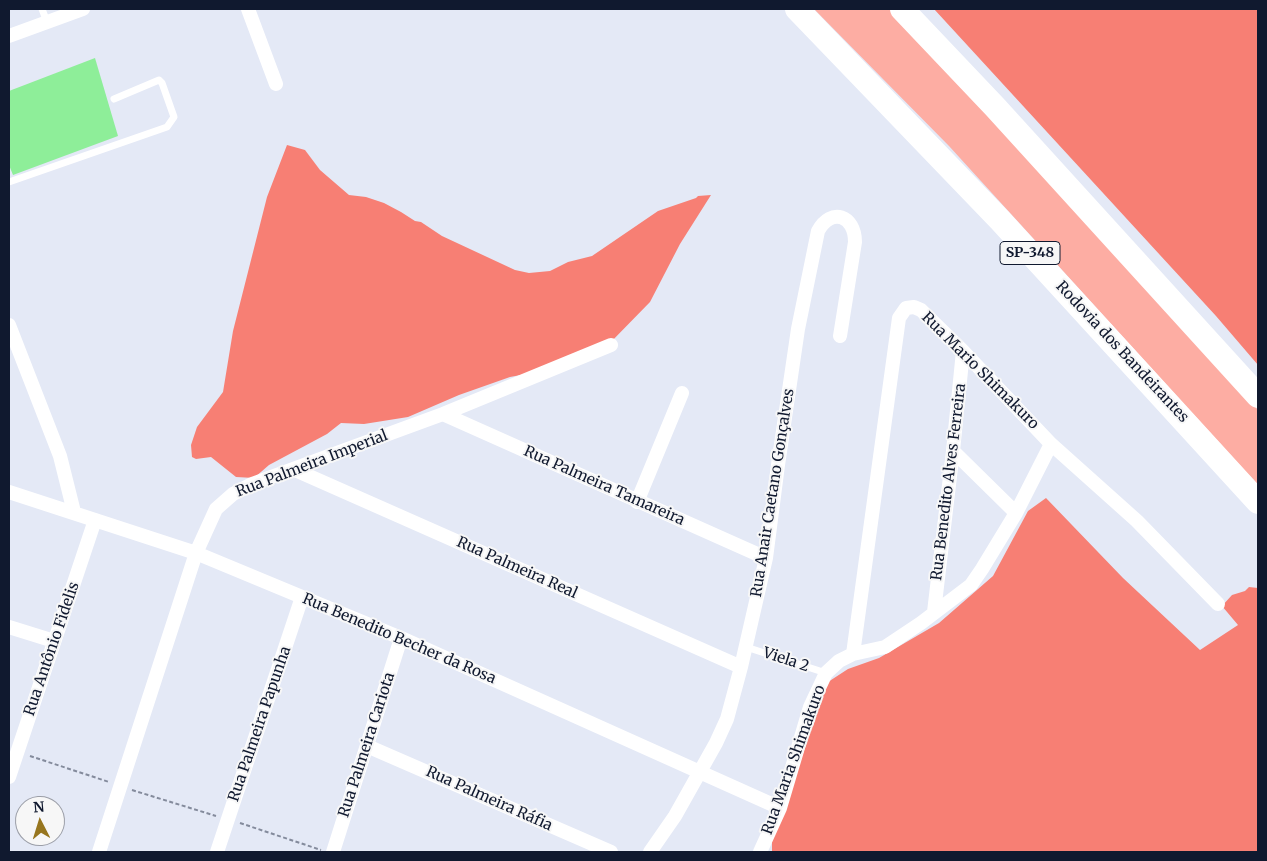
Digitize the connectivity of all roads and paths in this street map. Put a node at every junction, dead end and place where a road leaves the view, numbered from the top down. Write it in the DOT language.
graph roads {
  1 [pos="42,9"];
  2 [pos="248,9"];
  3 [pos="797,9"];
  4 [pos="902,9"];
  5 [pos="79,10"];
  6 [pos="47,22"];
  7 [pos="9,36"];
  8 [pos="276,84"];
  9 [pos="114,99"];
  10 [pos="9,182"];
  11 [pos="9,325"];
  12 [pos="840,336"];
  13 [pos="610,346"];
  14 [pos="963,351"];
  15 [pos="16,359"];
  16 [pos="682,393"];
  17 [pos="1258,396"];
  18 [pos="443,414"];
  19 [pos="1051,444"];
  20 [pos="953,451"];
  21 [pos="1227,468"];
  22 [pos="293,469"];
  23 [pos="9,492"];
  24 [pos="637,502"];
  25 [pos="1258,502"];
  26 [pos="1258,510"];
  27 [pos="74,512"];
  28 [pos="1016,513"];
  29 [pos="95,520"];
  30 [pos="196,553"];
  31 [pos="766,558"];
  32 [pos="302,596"];
  33 [pos="1218,604"];
  34 [pos="934,612"];
  35 [pos="9,627"];
  36 [pos="401,638"];
  37 [pos="54,641"];
  38 [pos="746,647"];
  39 [pos="853,654"];
  40 [pos="741,667"];
  41 [pos="826,673"];
  42 [pos="367,746"];
  43 [pos="13,757"];
  44 [pos="699,771"];
  45 [pos="9,777"];
  46 [pos="121,786"];
  47 [pos="780,808"];
  48 [pos="228,819"];
  49 [pos="99,852"];
  50 [pos="217,852"];
  51 [pos="328,852"];
  52 [pos="333,852"];
  53 [pos="611,852"];
  54 [pos="650,852"];
  55 [pos="760,852"];
  1 -- 6 [label="lane"];
  2 -- 8 [label="street"];
  3 -- 21 [label="highway, Rodovia dos Bandeirantes / SP-348"];
  4 -- 17 [label="highway"];
  5 -- 6 [label="street"];
  6 -- 7 [label="street"];
  9 -- 10 [label="lane"];
  11 -- 15 [label="street"];
  12 -- 31 [label="street, Rua Anair Caetano Gonçalves"];
  13 -- 18 [label="street, Rua Palmeira Imperial"];
  14 -- 19 [label="street, Rua Mario Shimakuro"];
  14 -- 20 [label="street, Rua Benedito Alves Ferreira"];
  14 -- 39 [label="street, Rua Mario Shimakuro"];
  15 -- 27 [label="street"];
  16 -- 24 [label="street"];
  18 -- 22 [label="street, Rua Palmeira Imperial"];
  18 -- 24 [label="street, Rua Palmeira Tamareira"];
  19 -- 28 [label="street, Rua Maria Shimakuro"];
  19 -- 33 [label="street, Rua Mario Shimakuro"];
  20 -- 28 [label="street"];
  20 -- 34 [label="street, Rua Benedito Alves Ferreira"];
  21 -- 25 [label="highway, Rodovia dos Bandeirantes / SP-348"];
  21 -- 26 [label="highway"];
  22 -- 30 [label="street, Rua Palmeira Imperial"];
  22 -- 40 [label="street, Rua Palmeira Real"];
  23 -- 27 [label="street, Rua Benedito Becher da Rosa"];
  24 -- 31 [label="street, Rua Palmeira Tamareira"];
  27 -- 29 [label="street, Rua Benedito Becher da Rosa"];
  28 -- 34 [label="street, Rua Maria Shimakuro"];
  29 -- 30 [label="street, Rua Benedito Becher da Rosa"];
  29 -- 37 [label="street, Rua Antônio Fidelis"];
  30 -- 32 [label="street, Rua Benedito Becher da Rosa"];
  30 -- 46 [label="street, Rua Palmeira Imperial"];
  31 -- 38 [label="street, Rua Anair Caetano Gonçalves"];
  32 -- 36 [label="street, Rua Benedito Becher da Rosa"];
  32 -- 48 [label="street, Rua Palmeira Papunha"];
  34 -- 39 [label="street, Rua Maria Shimakuro"];
  35 -- 37 [label="street"];
  36 -- 42 [label="street, Rua Palmeira Cariota"];
  36 -- 44 [label="street, Rua Benedito Becher da Rosa"];
  37 -- 43 [label="street, Rua Antônio Fidelis"];
  38 -- 40 [label="street, Rua Anair Caetano Gonçalves"];
  38 -- 41 [label="lane, Viela 2"];
  39 -- 41 [label="street, Rua Maria Shimakuro"];
  40 -- 44 [label="street, Rua Anair Caetano Gonçalves"];
  41 -- 47 [label="street, Rua Maria Shimakuro"];
  42 -- 52 [label="street, Rua Palmeira Cariota"];
  42 -- 53 [label="street, Rua Palmeira Ráfia"];
  43 -- 45 [label="street, Rua Antônio Fidelis"];
  43 -- 46 [label="path"];
  44 -- 47 [label="street, Rua Benedito Becher da Rosa"];
  44 -- 54 [label="street, Rua Anair Caetano Gonçalves"];
  46 -- 48 [label="path"];
  46 -- 49 [label="street, Rua Palmeira Imperial"];
  47 -- 55 [label="street, Rua Maria Shimakuro"];
  48 -- 50 [label="street, Rua Palmeira Papunha"];
  48 -- 51 [label="path"];
}
